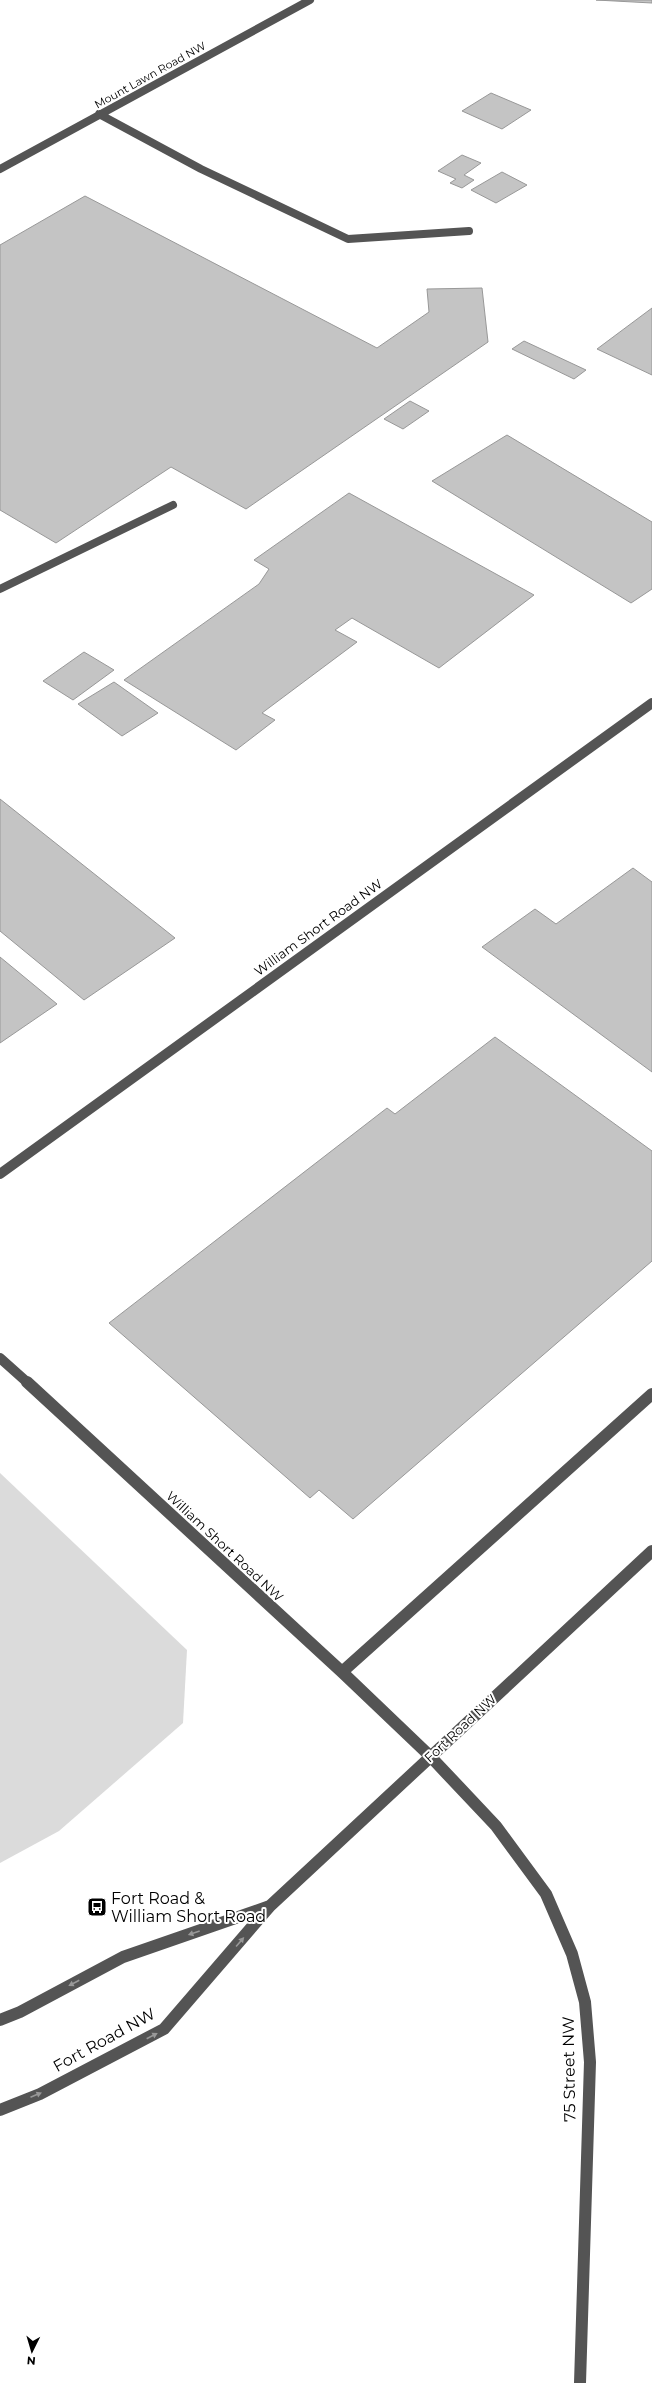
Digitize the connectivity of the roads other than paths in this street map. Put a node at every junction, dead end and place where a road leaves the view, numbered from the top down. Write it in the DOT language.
graph roads {
  1 [pos="310,0"];
  2 [pos="99,114"];
  3 [pos="0,169"];
  4 [pos="469,231"];
  5 [pos="173,505"];
  6 [pos="0,589"];
  7 [pos="652,703"];
  8 [pos="0,1174"];
  9 [pos="0,1358"];
  10 [pos="652,1394"];
  11 [pos="652,1551"];
  12 [pos="342,1672"];
  13 [pos="430,1756"];
  14 [pos="270,1906"];
  15 [pos="0,2020"];
  16 [pos="0,2110"];
  17 [pos="580,2383"];
  1 -- 2 [label="street, Mount Lawn Road NW"];
  2 -- 3 [label="street, Mount Lawn Road NW"];
  2 -- 4 [label="street"];
  5 -- 6 [label="street"];
  7 -- 8 [label="street, William Short Road NW"];
  9 -- 12 [label="street, William Short Road NW"];
  10 -- 12 [label="street"];
  11 -- 13 [label="street, Fort Road NW"];
  12 -- 13 [label="street, William Short Road NW"];
  13 -- 14 [label="street, Fort Road NW"];
  13 -- 17 [label="street, 75 Street NW"];
  14 -- 15 [label="street, Fort Road NW, one-way"];
  16 -- 14 [label="street, Fort Road NW, one-way"];
}
